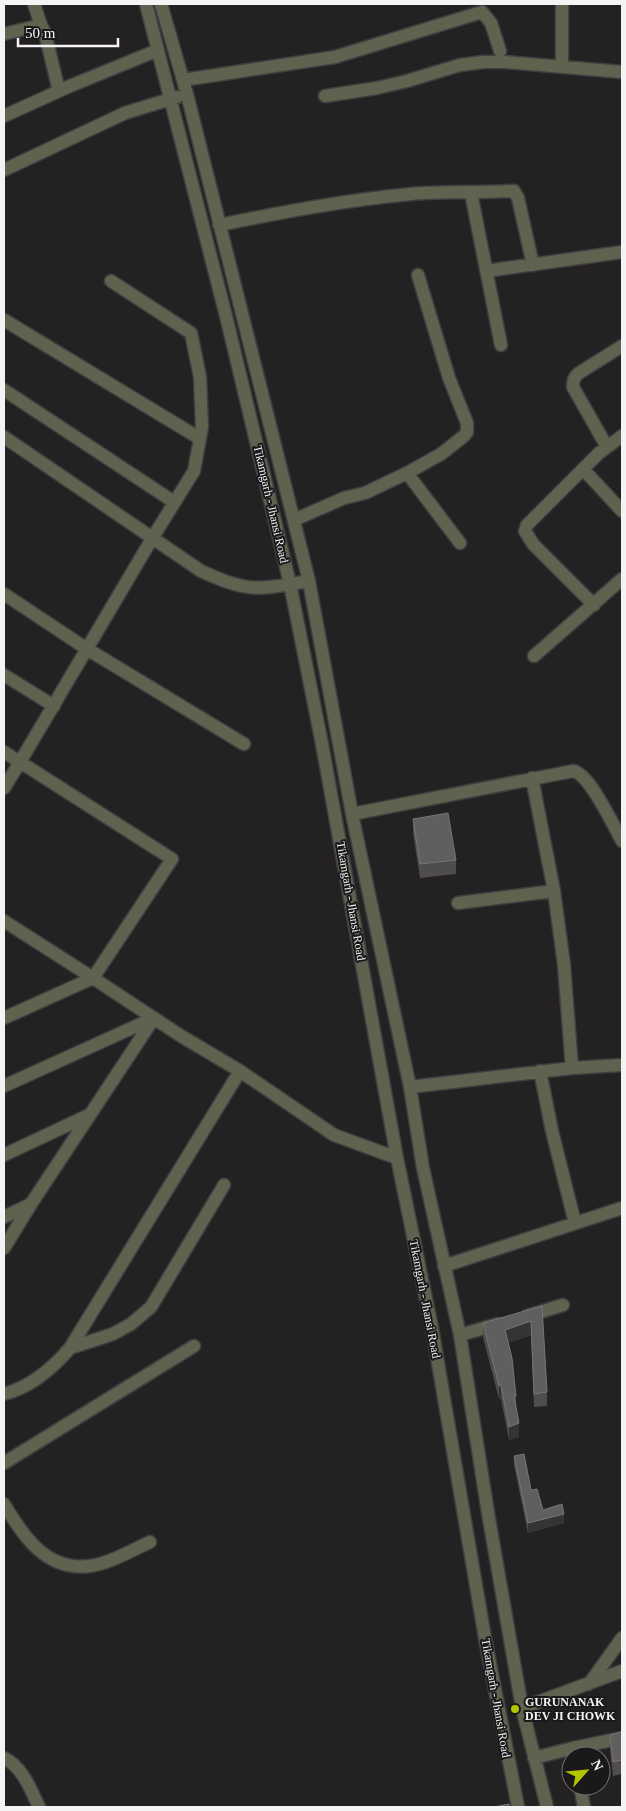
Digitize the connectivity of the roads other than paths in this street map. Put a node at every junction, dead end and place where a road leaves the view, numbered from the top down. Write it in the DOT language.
graph roads {
  1 [pos="34,4"];
  2 [pos="146,4"];
  3 [pos="161,4"];
  4 [pos="562,4"];
  5 [pos="480,8"];
  6 [pos="41,25"];
  7 [pos="4,34"];
  8 [pos="158,50"];
  9 [pos="500,51"];
  10 [pos="562,67"];
  11 [pos="622,72"];
  12 [pos="183,80"];
  13 [pos="59,91"];
  14 [pos="187,94"];
  15 [pos="324,96"];
  16 [pos="170,99"];
  17 [pos="4,116"];
  18 [pos="4,170"];
  19 [pos="471,193"];
  20 [pos="218,225"];
  21 [pos="622,252"];
  22 [pos="533,265"];
  23 [pos="486,271"];
  24 [pos="418,275"];
  25 [pos="111,280"];
  26 [pos="4,320"];
  27 [pos="501,346"];
  28 [pos="622,346"];
  29 [pos="4,390"];
  30 [pos="622,436"];
  31 [pos="4,437"];
  32 [pos="200,438"];
  33 [pos="607,447"];
  34 [pos="583,469"];
  35 [pos="407,473"];
  36 [pos="174,502"];
  37 [pos="622,511"];
  38 [pos="294,520"];
  39 [pos="153,537"];
  40 [pos="460,543"];
  41 [pos="309,581"];
  42 [pos="622,581"];
  43 [pos="290,584"];
  44 [pos="4,594"];
  45 [pos="594,605"];
  46 [pos="88,649"];
  47 [pos="534,656"];
  48 [pos="4,675"];
  49 [pos="54,706"];
  50 [pos="244,744"];
  51 [pos="4,752"];
  52 [pos="20,762"];
  53 [pos="532,778"];
  54 [pos="4,788"];
  55 [pos="352,814"];
  56 [pos="622,841"];
  57 [pos="554,891"];
  58 [pos="458,903"];
  59 [pos="5,924"];
  60 [pos="93,978"];
  61 [pos="4,1018"];
  62 [pos="154,1018"];
  63 [pos="396,1022"];
  64 [pos="373,1025"];
  65 [pos="622,1066"];
  66 [pos="572,1068"];
  67 [pos="240,1071"];
  68 [pos="540,1071"];
  69 [pos="4,1086"];
  70 [pos="410,1088"];
  71 [pos="90,1115"];
  72 [pos="4,1155"];
  73 [pos="397,1158"];
  74 [pos="224,1185"];
  75 [pos="30,1204"];
  76 [pos="622,1208"];
  77 [pos="4,1217"];
  78 [pos="575,1223"];
  79 [pos="4,1248"];
  80 [pos="444,1266"];
  81 [pos="563,1305"];
  82 [pos="460,1335"];
  83 [pos="194,1346"];
  84 [pos="70,1348"];
  85 [pos="4,1394"];
  86 [pos="4,1463"];
  87 [pos="4,1504"];
  88 [pos="150,1542"];
  89 [pos="622,1638"];
  90 [pos="622,1671"];
  91 [pos="588,1684"];
  92 [pos="522,1708"];
  93 [pos="622,1738"];
  94 [pos="595,1746"];
  95 [pos="561,1754"];
  96 [pos="4,1758"];
  97 [pos="534,1758"];
  98 [pos="39,1807"];
  99 [pos="518,1807"];
  100 [pos="547,1807"];
  1 -- 6 [label="street"];
  2 -- 8 [label="street, Tikamgarh - Jhansi Road"];
  3 -- 12 [label="street"];
  4 -- 10 [label="street"];
  5 -- 9 [label="street"];
  5 -- 12 [label="street"];
  6 -- 7 [label="street"];
  6 -- 13 [label="street"];
  8 -- 13 [label="street"];
  8 -- 16 [label="street, Tikamgarh - Jhansi Road"];
  10 -- 11 [label="street"];
  10 -- 15 [label="street"];
  12 -- 14 [label="street"];
  13 -- 17 [label="street"];
  14 -- 16 [label="street"];
  14 -- 20 [label="street"];
  16 -- 18 [label="street"];
  16 -- 43 [label="street, Tikamgarh - Jhansi Road"];
  19 -- 20 [label="street"];
  19 -- 22 [label="street"];
  19 -- 23 [label="street"];
  20 -- 38 [label="street"];
  21 -- 22 [label="street"];
  22 -- 23 [label="street"];
  23 -- 27 [label="street"];
  24 -- 35 [label="street"];
  25 -- 32 [label="street"];
  26 -- 32 [label="street"];
  28 -- 33 [label="street"];
  29 -- 36 [label="street"];
  30 -- 33 [label="street"];
  31 -- 39 [label="street"];
  32 -- 36 [label="street"];
  33 -- 34 [label="street"];
  34 -- 37 [label="street"];
  34 -- 45 [label="street"];
  35 -- 38 [label="street"];
  35 -- 40 [label="street"];
  36 -- 39 [label="street"];
  38 -- 41 [label="street"];
  39 -- 43 [label="street"];
  39 -- 46 [label="street"];
  41 -- 43 [label="street"];
  41 -- 55 [label="street"];
  42 -- 45 [label="street"];
  43 -- 64 [label="street, Tikamgarh - Jhansi Road"];
  44 -- 46 [label="street"];
  45 -- 47 [label="street"];
  46 -- 49 [label="street"];
  46 -- 50 [label="street"];
  48 -- 49 [label="street"];
  49 -- 52 [label="street"];
  51 -- 52 [label="street"];
  52 -- 54 [label="street"];
  52 -- 60 [label="street"];
  53 -- 55 [label="street"];
  53 -- 56 [label="street"];
  53 -- 57 [label="street"];
  55 -- 63 [label="street"];
  57 -- 58 [label="street"];
  57 -- 66 [label="street"];
  59 -- 60 [label="street"];
  60 -- 61 [label="street"];
  60 -- 62 [label="street"];
  62 -- 67 [label="street"];
  62 -- 69 [label="street"];
  62 -- 71 [label="street"];
  63 -- 64 [label="street"];
  63 -- 70 [label="street"];
  64 -- 73 [label="street, Tikamgarh - Jhansi Road"];
  65 -- 66 [label="street"];
  66 -- 68 [label="street"];
  67 -- 73 [label="street"];
  67 -- 84 [label="street"];
  68 -- 70 [label="street"];
  68 -- 78 [label="street"];
  70 -- 80 [label="street"];
  71 -- 72 [label="street"];
  71 -- 75 [label="street"];
  73 -- 99 [label="street, Tikamgarh - Jhansi Road"];
  74 -- 84 [label="street"];
  75 -- 77 [label="street"];
  75 -- 79 [label="street"];
  76 -- 78 [label="street"];
  78 -- 80 [label="street"];
  80 -- 82 [label="street"];
  81 -- 82 [label="street"];
  82 -- 92 [label="street"];
  83 -- 86 [label="street"];
  84 -- 85 [label="street"];
  87 -- 88 [label="street"];
  89 -- 91 [label="street"];
  90 -- 91 [label="street"];
  91 -- 92 [label="street"];
  92 -- 97 [label="street"];
  93 -- 94 [label="street"];
  95 -- 97 [label="street"];
  96 -- 98 [label="street"];
  97 -- 100 [label="street"];
}
